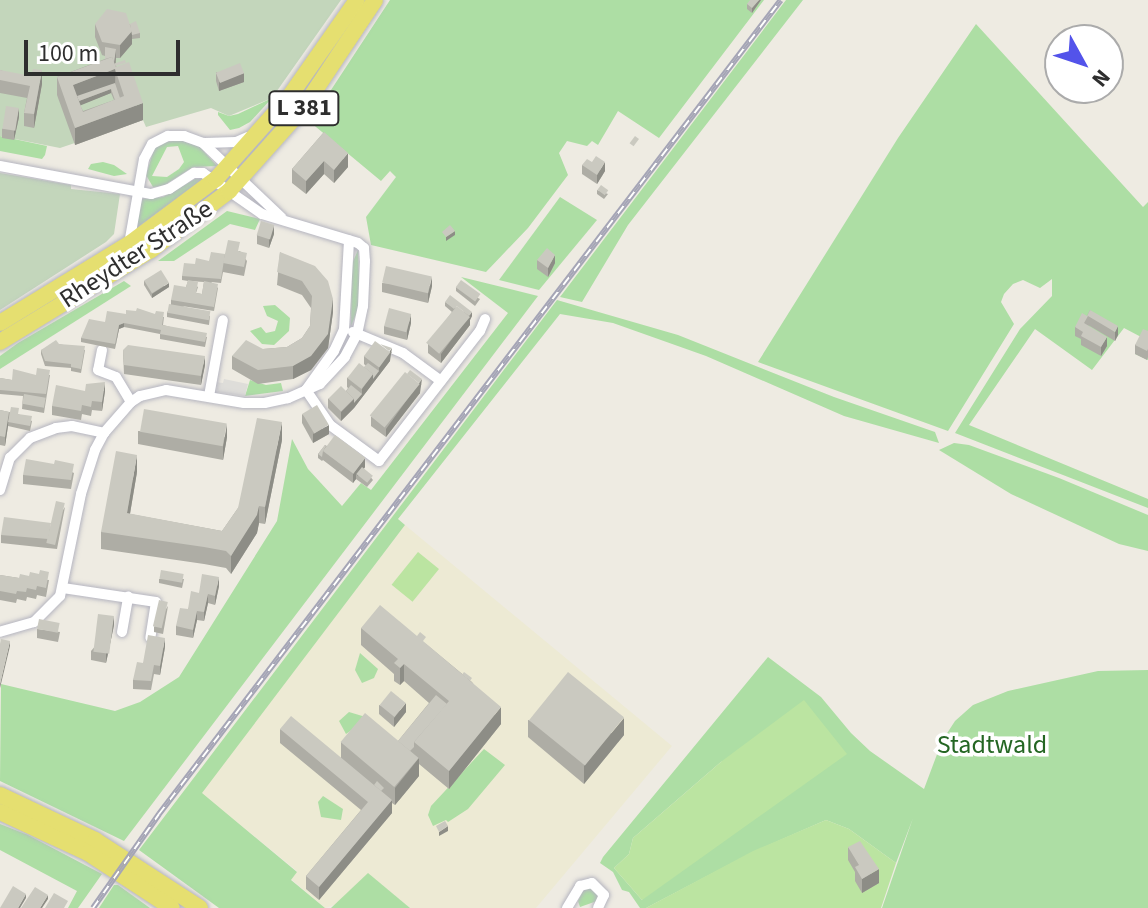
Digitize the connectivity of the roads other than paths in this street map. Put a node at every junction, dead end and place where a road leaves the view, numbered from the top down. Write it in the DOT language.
graph roads {
  1 [pos="357,0"];
  2 [pos="375,0"];
  3 [pos="270,120"];
  4 [pos="203,143"];
  5 [pos="0,166"];
  6 [pos="229,166"];
  7 [pos="216,179"];
  8 [pos="235,186"];
  9 [pos="137,189"];
  10 [pos="286,220"];
  11 [pos="349,240"];
  12 [pos="129,244"];
  13 [pos="485,319"];
  14 [pos="223,320"];
  15 [pos="0,323"];
  16 [pos="344,330"];
  17 [pos="357,334"];
  18 [pos="0,342"];
  19 [pos="102,350"];
  20 [pos="441,381"];
  21 [pos="306,390"];
  22 [pos="209,396"];
  23 [pos="131,402"];
  24 [pos="104,433"];
  25 [pos="0,490"];
  26 [pos="63,588"];
  27 [pos="128,597"];
  28 [pos="0,632"];
  29 [pos="122,632"];
  30 [pos="150,638"];
  31 [pos="0,795"];
  32 [pos="0,812"];
  33 [pos="172,908"];
  34 [pos="200,908"];
  35 [pos="567,908"];
  36 [pos="598,908"];
  1 -- 3 [label="main road, Rheydter Straße / L 381"];
  2 -- 8 [label="main road, Rheydter Straße / L 381"];
  3 -- 4 [label="street"];
  3 -- 6 [label="main road, Rheydter Straße / L 381"];
  4 -- 6 [label="street"];
  4 -- 9 [label="street"];
  5 -- 9 [label="street"];
  6 -- 7 [label="main road, Rheydter Straße / L 381"];
  6 -- 8 [label="street"];
  7 -- 8 [label="street"];
  7 -- 9 [label="street"];
  7 -- 12 [label="main road, Rheydter Straße / L 381"];
  8 -- 10 [label="street"];
  8 -- 10 [label="street"];
  8 -- 18 [label="main road, Rheydter Straße / L 381"];
  9 -- 12 [label="street"];
  10 -- 11 [label="street"];
  11 -- 16 [label="street"];
  11 -- 17 [label="street"];
  12 -- 15 [label="main road, Rheydter Straße / L 381"];
  13 -- 20 [label="street"];
  14 -- 22 [label="street"];
  16 -- 17 [label="street"];
  16 -- 21 [label="street"];
  17 -- 20 [label="street"];
  17 -- 21 [label="street"];
  19 -- 23 [label="street"];
  20 -- 21 [label="street"];
  21 -- 22 [label="street"];
  22 -- 23 [label="street"];
  23 -- 24 [label="street"];
  24 -- 25 [label="street"];
  24 -- 26 [label="street"];
  26 -- 27 [label="street"];
  26 -- 28 [label="street"];
  27 -- 29 [label="street"];
  27 -- 30 [label="street"];
  31 -- 34 [label="main road"];
  32 -- 33 [label="main road"];
  35 -- 36 [label="street"];
}
